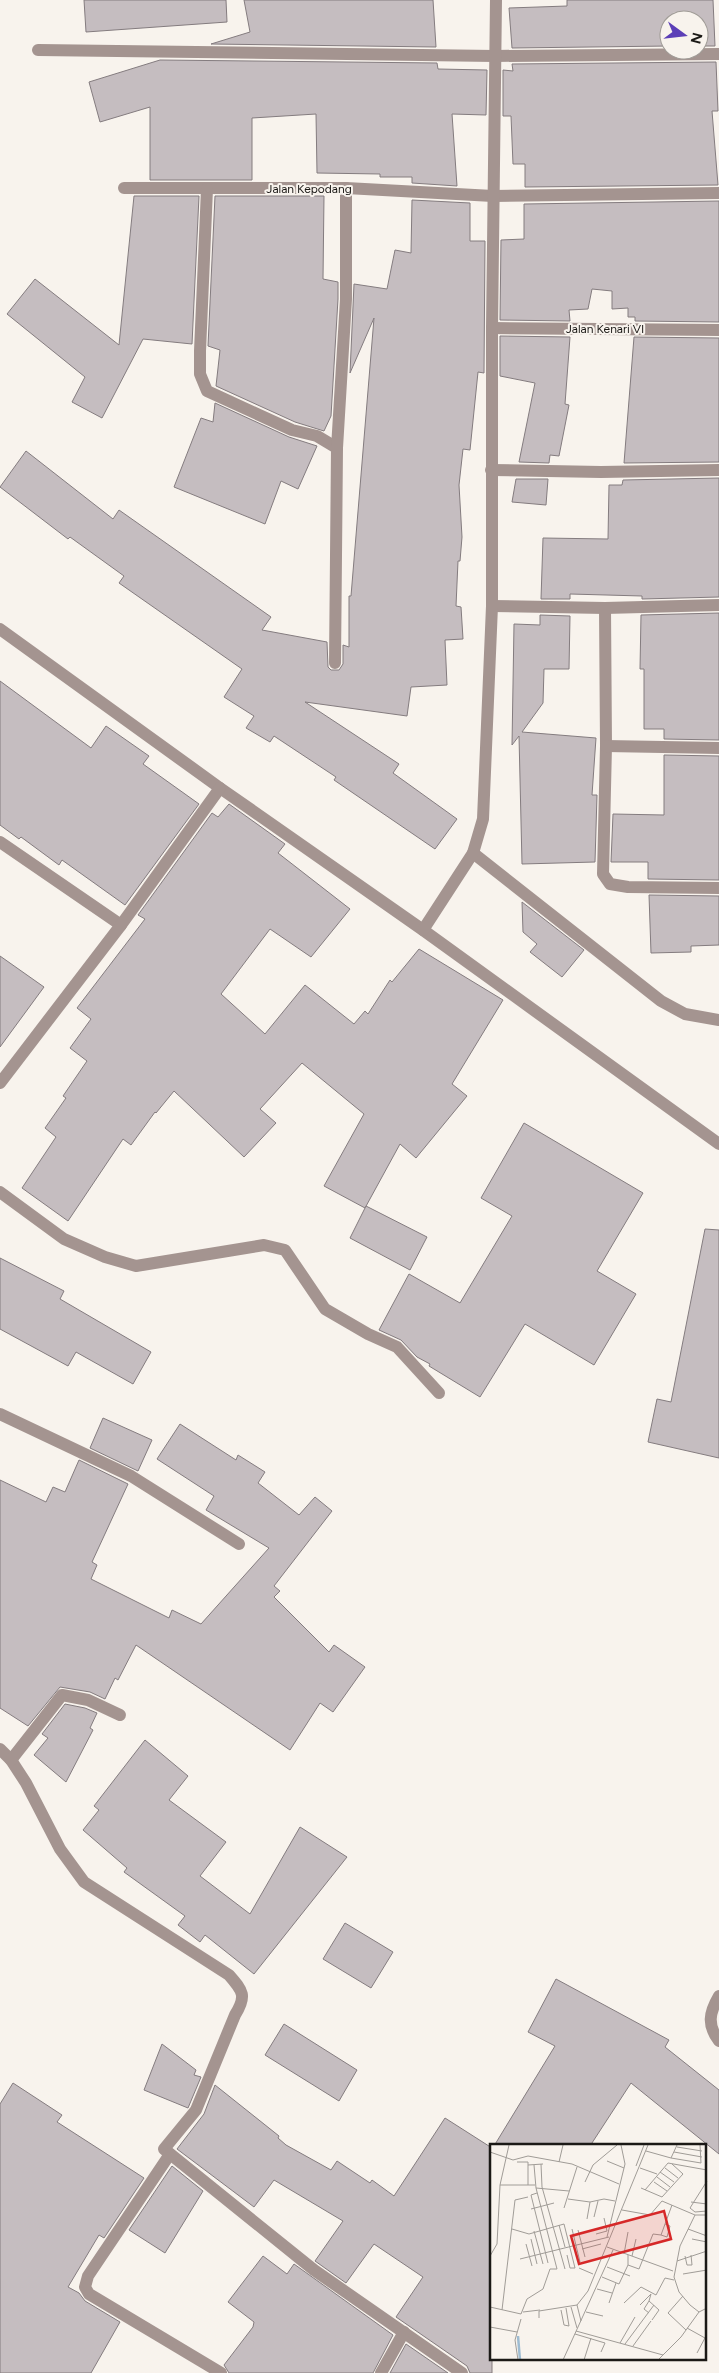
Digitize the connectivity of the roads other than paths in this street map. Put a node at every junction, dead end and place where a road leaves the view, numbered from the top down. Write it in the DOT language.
graph roads {
  1 [pos="496,0"];
  2 [pos="38,50"];
  3 [pos="719,54"];
  4 [pos="495,56"];
  5 [pos="124,188"];
  6 [pos="346,188"];
  7 [pos="207,189"];
  8 [pos="719,193"];
  9 [pos="494,196"];
  10 [pos="492,328"];
  11 [pos="719,330"];
  12 [pos="338,448"];
  13 [pos="491,470"];
  14 [pos="719,470"];
  15 [pos="719,605"];
  16 [pos="492,606"];
  17 [pos="606,608"];
  18 [pos="0,630"];
  19 [pos="335,663"];
  20 [pos="606,746"];
  21 [pos="719,748"];
  22 [pos="220,788"];
  23 [pos="0,842"];
  24 [pos="473,853"];
  25 [pos="719,888"];
  26 [pos="121,925"];
  27 [pos="423,930"];
  28 [pos="719,1020"];
  29 [pos="0,1084"];
  30 [pos="719,1144"];
  31 [pos="0,1192"];
  32 [pos="440,1392"];
  33 [pos="0,1414"];
  34 [pos="238,1544"];
  35 [pos="120,1715"];
  36 [pos="0,1749"];
  37 [pos="11,1760"];
  38 [pos="719,1996"];
  39 [pos="719,2041"];
  40 [pos="170,2154"];
  41 [pos="404,2332"];
  42 [pos="220,2373"];
  43 [pos="381,2373"];
  44 [pos="462,2373"];
  1 -- 4 [label="street"];
  2 -- 4 [label="street"];
  3 -- 4 [label="street"];
  4 -- 9 [label="street"];
  5 -- 7 [label="street, Jalan Kepodang"];
  6 -- 7 [label="street, Jalan Kepodang"];
  6 -- 9 [label="street, Jalan Kepodang"];
  6 -- 12 [label="street"];
  7 -- 12 [label="street"];
  8 -- 9 [label="street, Jalan Kepodang"];
  9 -- 10 [label="street"];
  10 -- 11 [label="street, Jalan Kenari VI"];
  10 -- 13 [label="street"];
  12 -- 19 [label="street"];
  13 -- 14 [label="street"];
  13 -- 16 [label="street"];
  15 -- 17 [label="street"];
  16 -- 17 [label="street"];
  16 -- 24 [label="street"];
  17 -- 20 [label="street"];
  18 -- 22 [label="street"];
  20 -- 21 [label="street"];
  20 -- 25 [label="street"];
  22 -- 26 [label="street"];
  22 -- 27 [label="street"];
  23 -- 26 [label="street"];
  24 -- 27 [label="street"];
  24 -- 28 [label="street"];
  26 -- 29 [label="street"];
  27 -- 30 [label="street"];
  31 -- 32 [label="street"];
  33 -- 34 [label="street"];
  35 -- 37 [label="street"];
  36 -- 37 [label="street"];
  37 -- 40 [label="street"];
  38 -- 39 [label="street"];
  40 -- 41 [label="street"];
  40 -- 42 [label="street"];
  41 -- 43 [label="street"];
  41 -- 44 [label="street"];
}
